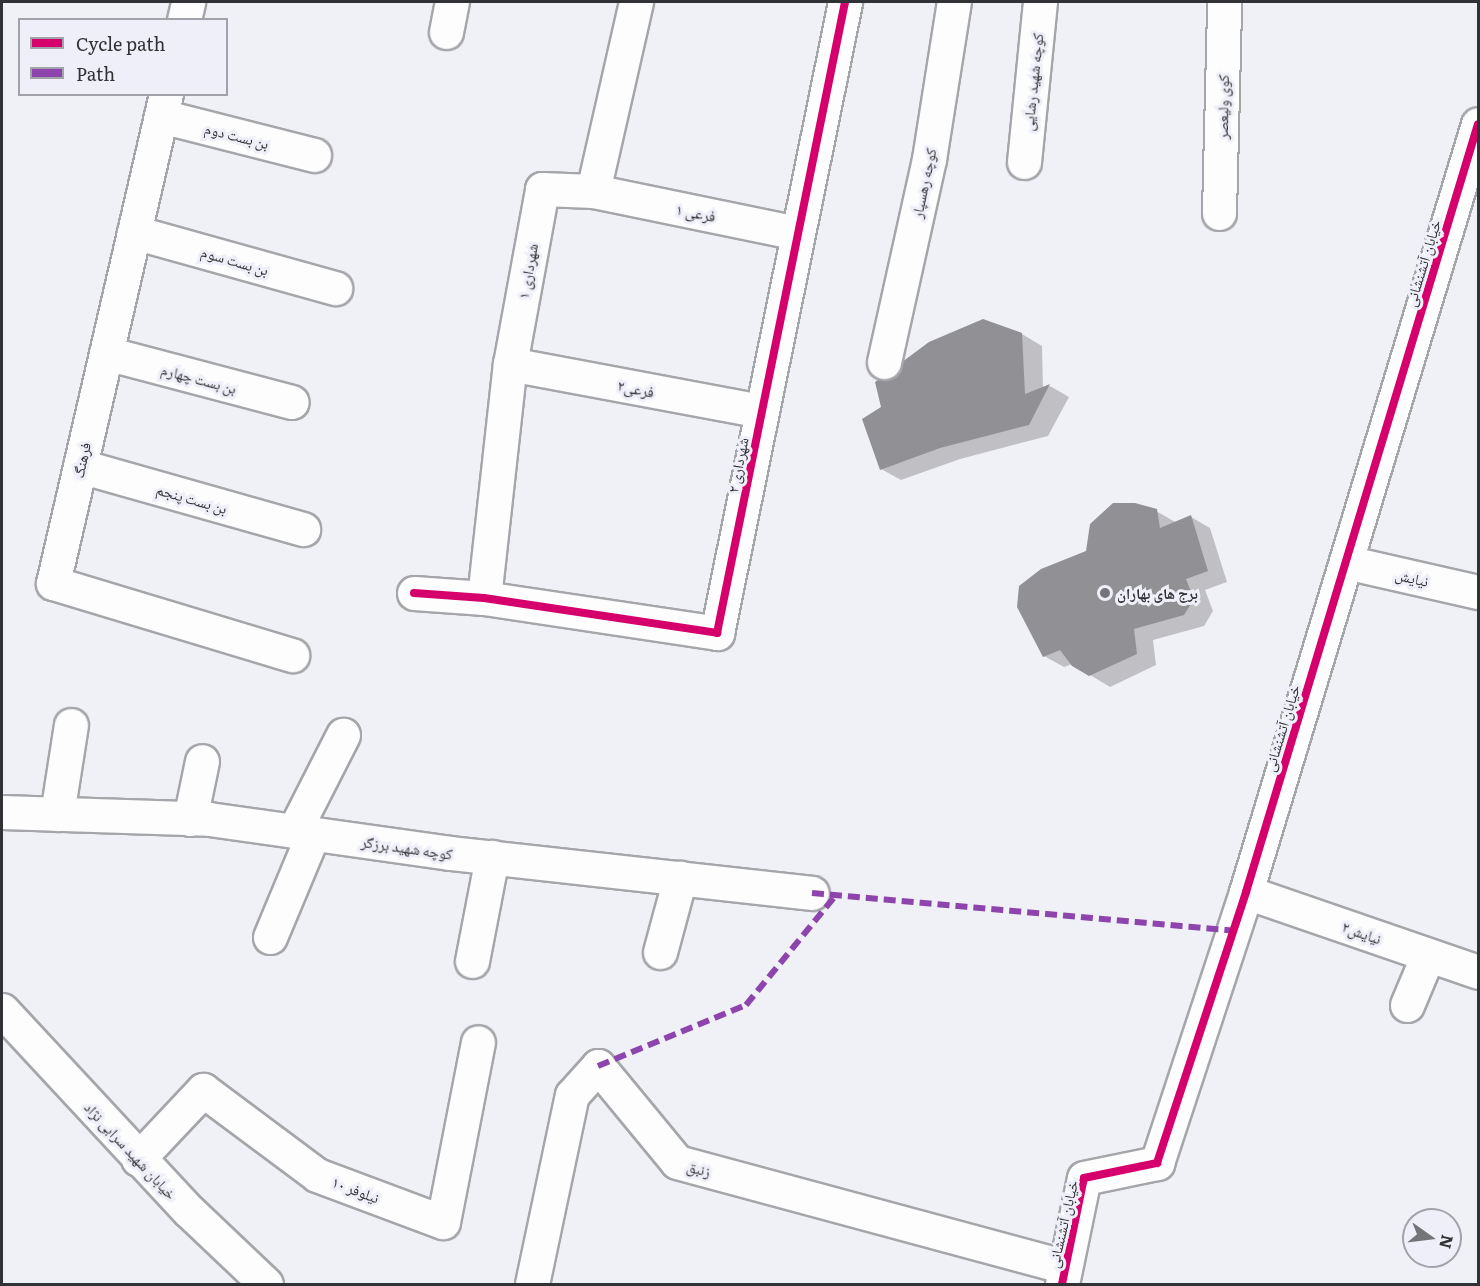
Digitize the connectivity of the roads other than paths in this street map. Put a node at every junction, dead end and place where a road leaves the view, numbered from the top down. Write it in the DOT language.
graph roads {
  1 [pos="188,2"];
  2 [pos="636,2"];
  3 [pos="845,2"];
  4 [pos="954,2"];
  5 [pos="1040,2"];
  6 [pos="1224,2"];
  7 [pos="184,18"];
  8 [pos="164,105"];
  9 [pos="1479,124"];
  10 [pos="314,155"];
  11 [pos="1024,162"];
  12 [pos="593,191"];
  13 [pos="1219,213"];
  14 [pos="134,232"];
  15 [pos="798,233"];
  16 [pos="335,288"];
  17 [pos="106,353"];
  18 [pos="884,362"];
  19 [pos="510,364"];
  20 [pos="292,402"];
  21 [pos="762,411"];
  22 [pos="80,466"];
  23 [pos="303,529"];
  24 [pos="1346,562"];
  25 [pos="1479,592"];
  26 [pos="414,593"];
  27 [pos="484,598"];
  28 [pos="292,655"];
  29 [pos="71,725"];
  30 [pos="343,735"];
  31 [pos="202,761"];
  32 [pos="2,812"];
  33 [pos="57,814"];
  34 [pos="190,819"];
  35 [pos="304,832"];
  36 [pos="492,857"];
  37 [pos="680,878"];
  38 [pos="1246,892"];
  39 [pos="812,893"];
  40 [pos="270,937"];
  41 [pos="660,952"];
  42 [pos="1428,955"];
  43 [pos="472,961"];
  44 [pos="1479,972"];
  45 [pos="1407,1005"];
  46 [pos="2,1010"];
  47 [pos="478,1042"];
  48 [pos="138,1159"];
  49 [pos="1064,1276"];
  50 [pos="267,1284"];
  51 [pos="532,1284"];
  1 -- 7 [label="street"];
  2 -- 12 [label="street"];
  3 -- 15 [label="street, شهرداری ۲"];
  4 -- 18 [label="street, کوچه رهسپار"];
  5 -- 11 [label="street, کوچه شهید رشایی"];
  6 -- 13 [label="street, کوی ولیعصر"];
  8 -- 10 [label="street, بن بست دوم"];
  8 -- 14 [label="street, فرهنگ"];
  9 -- 24 [label="street, خیابان آتشنشانی"];
  12 -- 15 [label="street, فرعی ۱"];
  12 -- 19 [label="street, شهرداری ۱"];
  14 -- 16 [label="street, بن بست سوم"];
  14 -- 17 [label="street, فرهنگ"];
  15 -- 21 [label="street, شهرداری ۲"];
  17 -- 20 [label="street, بن بست چهارم"];
  17 -- 22 [label="street, فرهنگ"];
  19 -- 21 [label="street, فرعی۲"];
  19 -- 27 [label="street, شهرداری ۱"];
  21 -- 27 [label="street, شهرداری ۲"];
  22 -- 23 [label="street, بن بست پنجم"];
  22 -- 28 [label="street, فرهنگ"];
  24 -- 25 [label="street, نیایش"];
  24 -- 38 [label="street, خیابان آتشنشانی"];
  26 -- 27 [label="street, شهرداری ۲"];
  29 -- 33 [label="street"];
  30 -- 35 [label="street"];
  31 -- 34 [label="street"];
  32 -- 33 [label="street, کوچه شهید برزگر"];
  33 -- 34 [label="street, کوچه شهید برزگر"];
  34 -- 35 [label="street, کوچه شهید برزگر"];
  35 -- 36 [label="street, کوچه شهید برزگر"];
  35 -- 40 [label="street"];
  36 -- 37 [label="street, کوچه شهید برزگر"];
  36 -- 43 [label="street"];
  37 -- 39 [label="street, کوچه شهید برزگر"];
  37 -- 41 [label="street"];
  38 -- 42 [label="street, نیایش۲"];
  38 -- 49 [label="street, خیابان آتشنشانی"];
  42 -- 44 [label="street, نیایش۲"];
  42 -- 45 [label="street"];
  46 -- 48 [label="street, خیابان شهید سرابی نژاد"];
  47 -- 48 [label="street, نیلوفر ۱۰"];
  48 -- 50 [label="street, خیابان شهید سرابی نژاد"];
  49 -- 51 [label="street, زنبق"];
}
